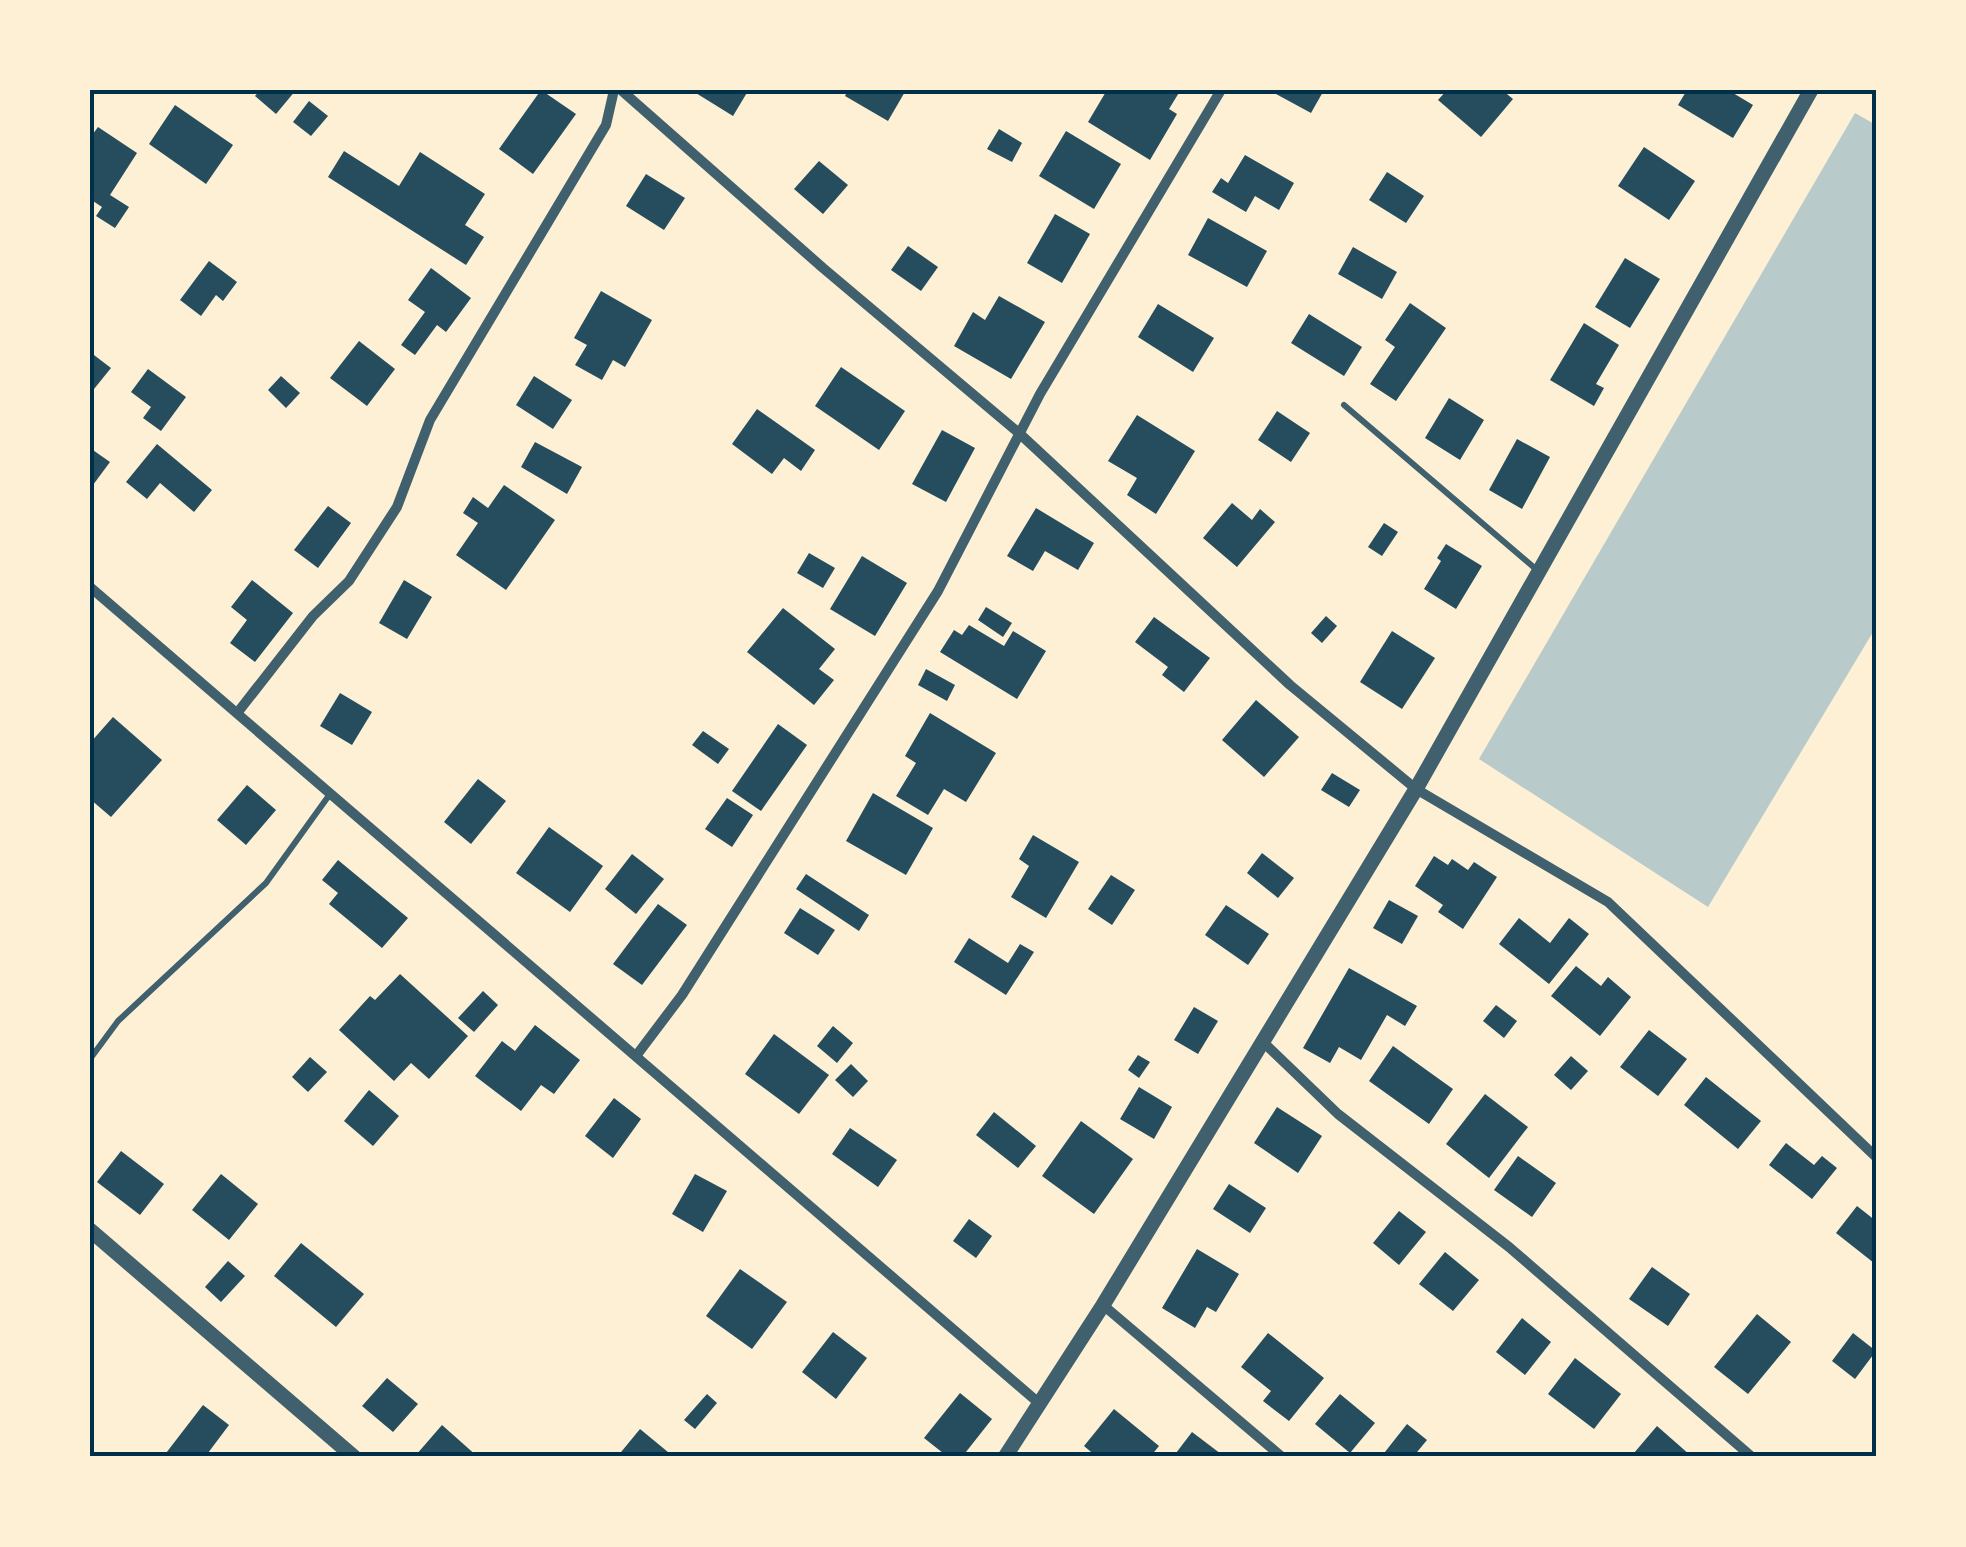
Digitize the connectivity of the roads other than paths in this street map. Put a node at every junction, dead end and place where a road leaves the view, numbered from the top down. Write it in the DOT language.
graph roads {
  1 [pos="618,90"];
  2 [pos="1222,90"];
  3 [pos="1811,90"];
  4 [pos="1344,405"];
  5 [pos="1020,434"];
  6 [pos="1539,572"];
  7 [pos="90,587"];
  8 [pos="238,712"];
  9 [pos="1416,789"];
  10 [pos="331,793"];
  11 [pos="1262,1042"];
  12 [pos="636,1056"];
  13 [pos="90,1059"];
  14 [pos="1876,1157"];
  15 [pos="90,1230"];
  16 [pos="1102,1305"];
  17 [pos="1040,1404"];
  18 [pos="354,1457"];
  19 [pos="1005,1457"];
  20 [pos="1282,1457"];
  21 [pos="1752,1457"];
  1 -- 5 [label="street"];
  1 -- 8 [label="street"];
  2 -- 5 [label="street"];
  3 -- 6 [label="street"];
  4 -- 6 [label="lane"];
  5 -- 9 [label="street"];
  5 -- 12 [label="street"];
  6 -- 9 [label="street"];
  7 -- 8 [label="street"];
  8 -- 10 [label="street"];
  9 -- 11 [label="street"];
  9 -- 14 [label="street"];
  10 -- 12 [label="street"];
  10 -- 13 [label="lane"];
  11 -- 16 [label="street"];
  11 -- 21 [label="street"];
  12 -- 17 [label="street"];
  15 -- 18 [label="street"];
  16 -- 17 [label="street"];
  16 -- 20 [label="street"];
  17 -- 19 [label="street"];
}
